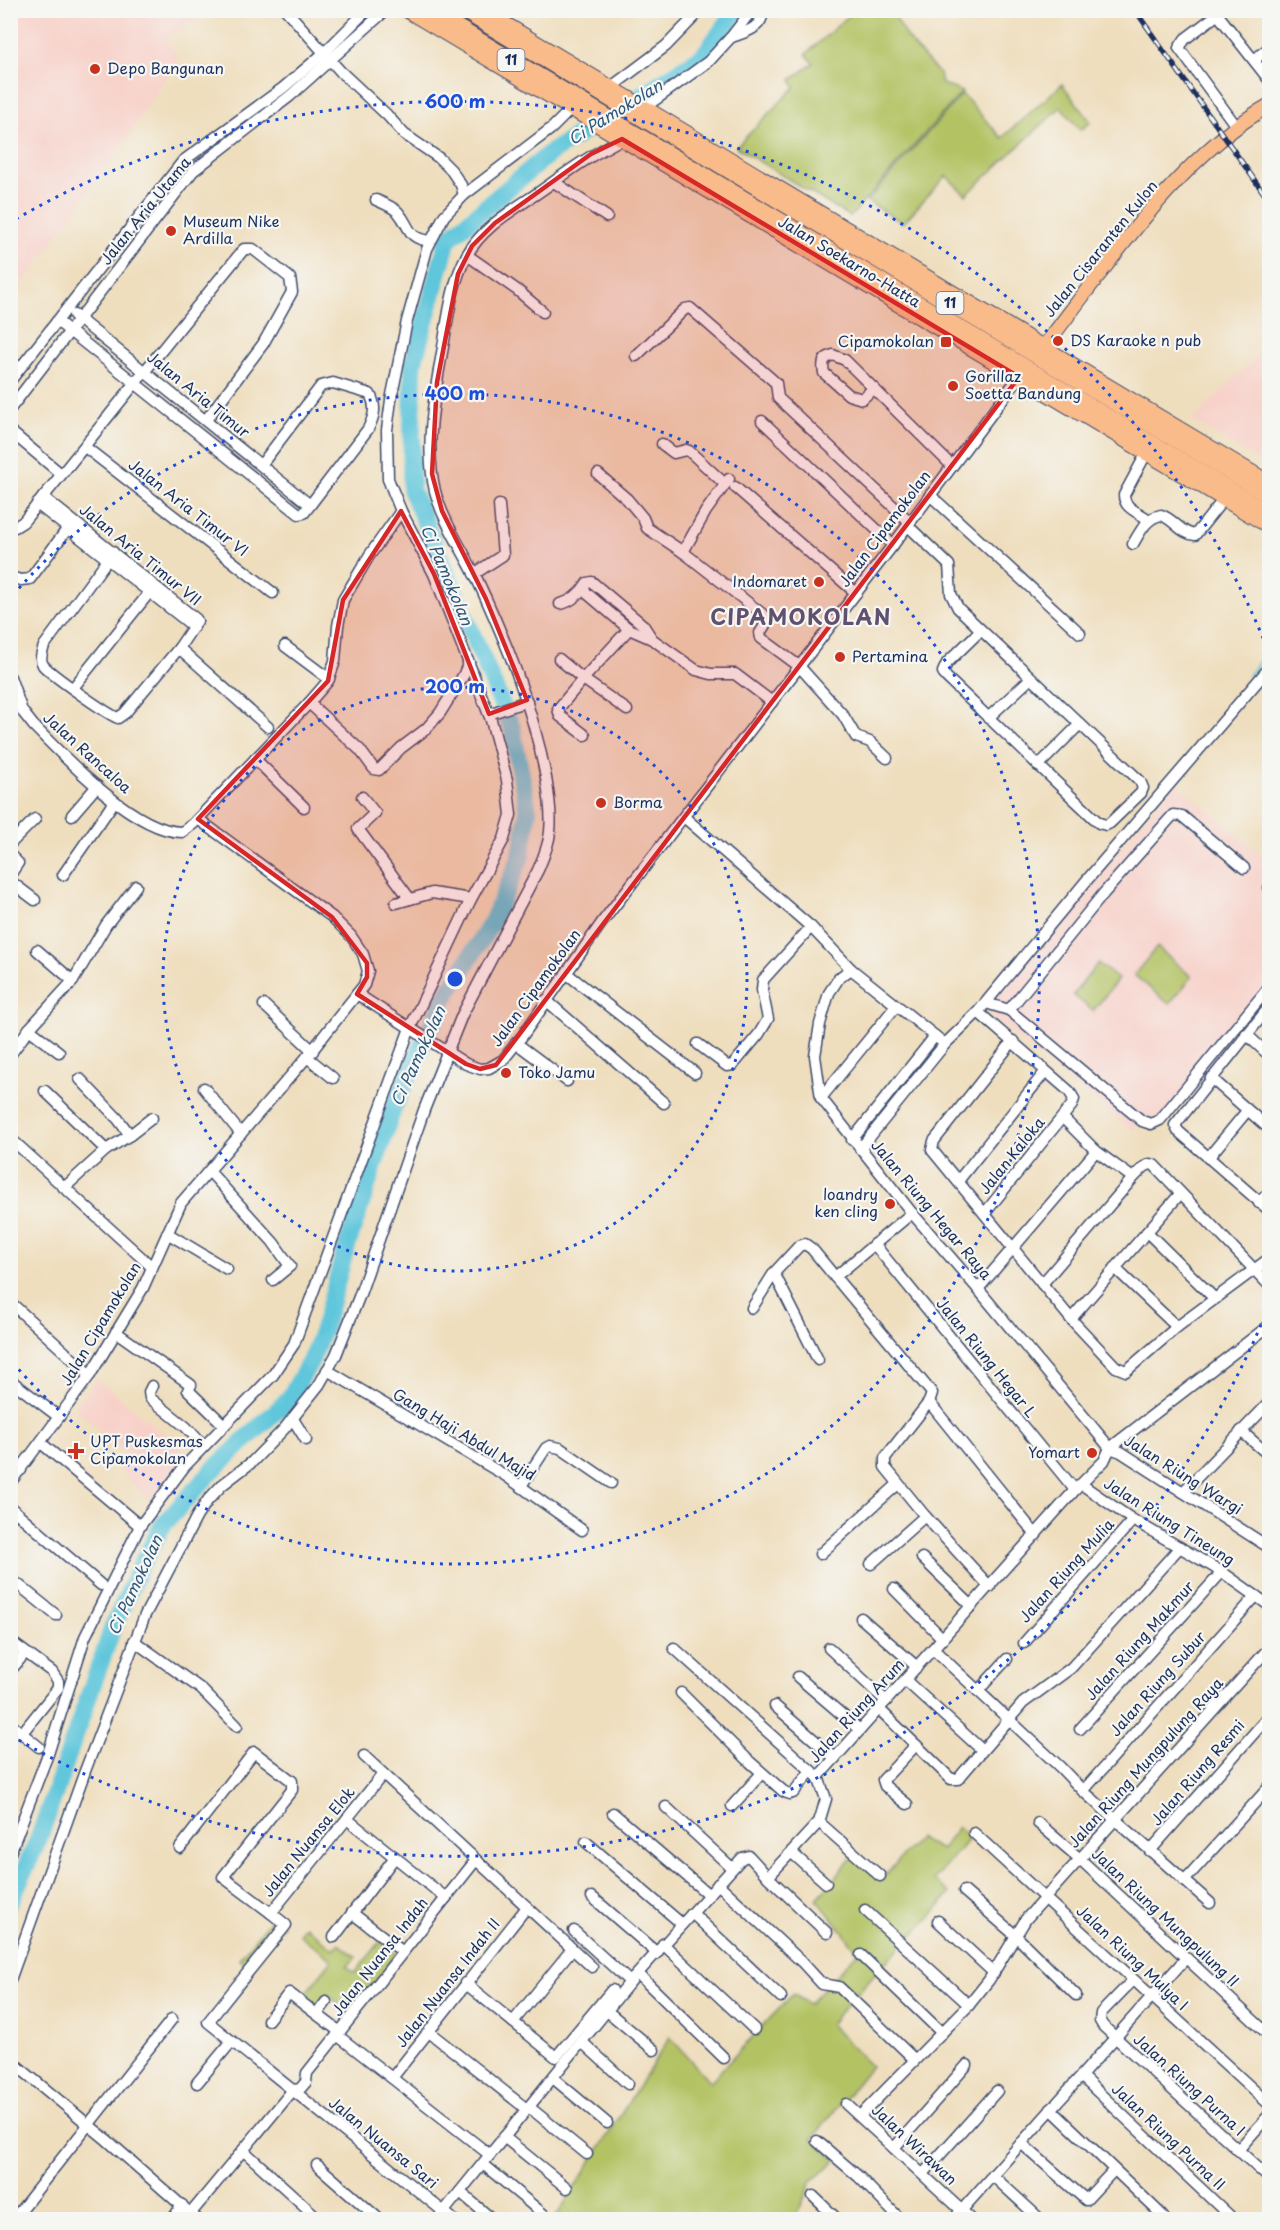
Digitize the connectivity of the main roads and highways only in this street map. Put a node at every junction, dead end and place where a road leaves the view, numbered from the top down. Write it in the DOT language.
graph roads {
  1 [pos="406,10"];
  2 [pos="428,10"];
  3 [pos="463,10"];
  4 [pos="482,10"];
  5 [pos="612,92"];
  6 [pos="1269,105"];
  7 [pos="581,111"];
  8 [pos="640,111"];
  9 [pos="677,128"];
  10 [pos="614,131"];
  11 [pos="782,222"];
  12 [pos="809,251"];
  13 [pos="1043,348"];
  14 [pos="1119,437"];
  15 [pos="1152,451"];
  16 [pos="1269,483"];
  17 [pos="1269,496"];
  18 [pos="1269,514"];
  19 [pos="1269,527"];
  1 -- 7 [label="main road, Jalan Soekarno-Hatta"];
  2 -- 7 [label="highway, Jalan Soekarno-Hatta / 11"];
  3 -- 5 [label="highway, Jalan Soekarno-Hatta / 11"];
  4 -- 5 [label="main road, Jalan Soekarno-Hatta"];
  5 -- 8 [label="highway, Jalan Soekarno-Hatta / 11"];
  6 -- 13 [label="main road, Jalan Cisaranten Kulon"];
  7 -- 10 [label="highway, Jalan Soekarno-Hatta / 11"];
  8 -- 9 [label="highway"];
  8 -- 17 [label="highway, Jalan Soekarno-Hatta / 11"];
  9 -- 13 [label="main road, Jalan Soekarno-Hatta"];
  10 -- 11 [label="highway, Jalan Soekarno-Hatta / 11"];
  10 -- 12 [label="main road, Jalan Soekarno-Hatta"];
  11 -- 12 [label="highway"];
  11 -- 15 [label="highway, Jalan Soekarno-Hatta / 11"];
  12 -- 14 [label="main road, Jalan Soekarno-Hatta"];
  13 -- 16 [label="main road, Jalan Soekarno-Hatta"];
  14 -- 15 [label="highway"];
  15 -- 18 [label="highway, Jalan Soekarno-Hatta / 11"];
  15 -- 19 [label="main road, Jalan Soekarno-Hatta"];
}
